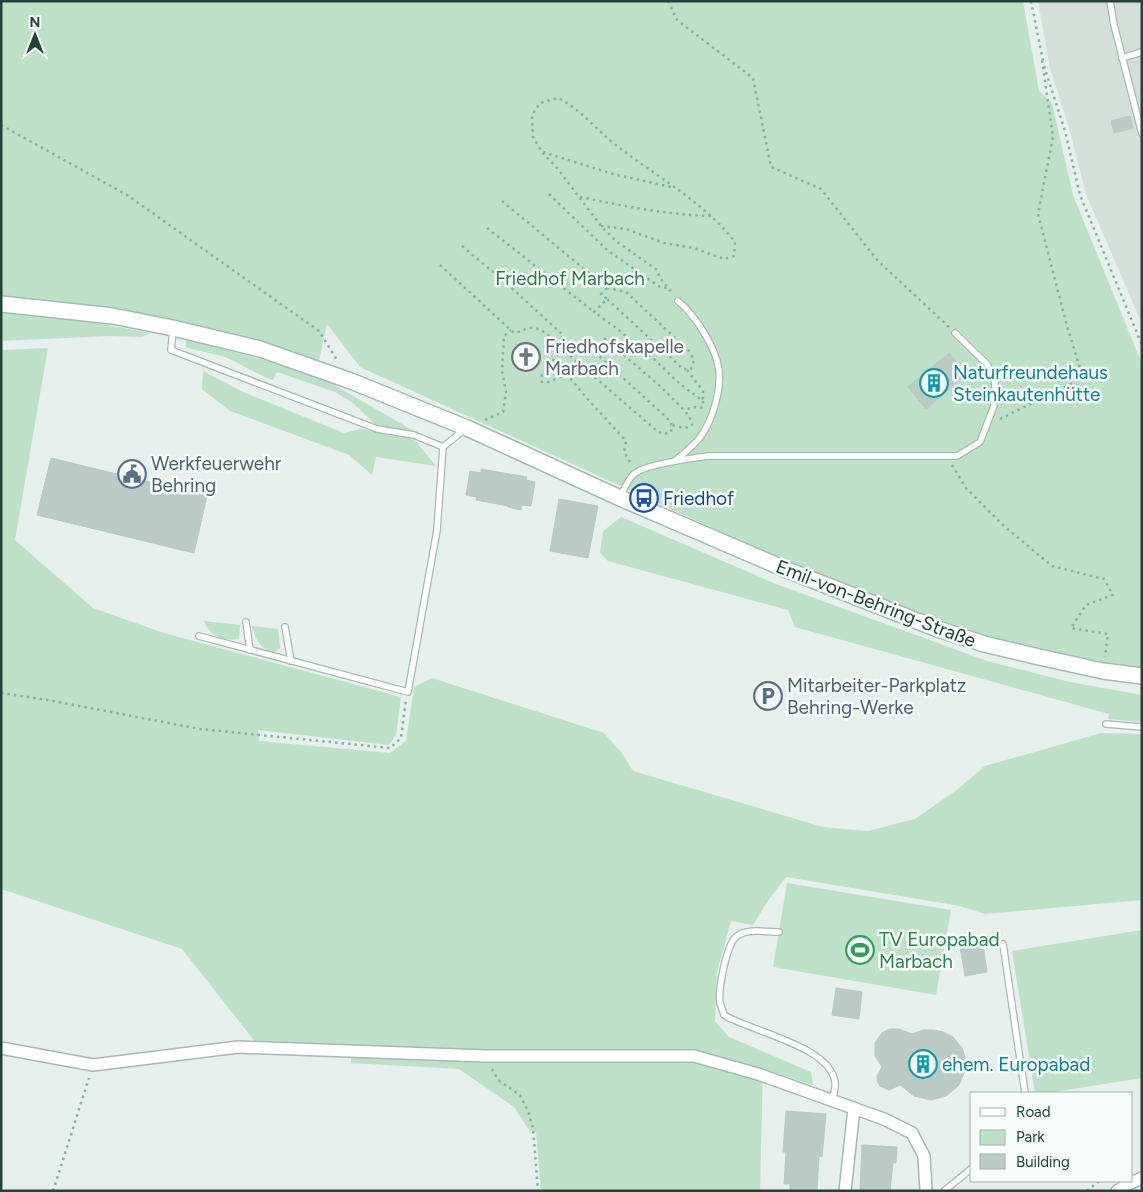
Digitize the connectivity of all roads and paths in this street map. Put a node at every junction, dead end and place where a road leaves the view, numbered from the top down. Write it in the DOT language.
graph roads {
  1 [pos="668,1"];
  2 [pos="1031,1"];
  3 [pos="1110,1"];
  4 [pos="1142,52"];
  5 [pos="1122,58"];
  6 [pos="1042,60"];
  7 [pos="1,125"];
  8 [pos="1142,134"];
  9 [pos="542,152"];
  10 [pos="673,187"];
  11 [pos="548,194"];
  12 [pos="578,197"];
  13 [pos="502,201"];
  14 [pos="712,216"];
  15 [pos="601,226"];
  16 [pos="487,228"];
  17 [pos="462,246"];
  18 [pos="440,265"];
  19 [pos="607,288"];
  20 [pos="669,288"];
  21 [pos="607,299"];
  22 [pos="678,301"];
  23 [pos="1,304"];
  24 [pos="594,312"];
  25 [pos="173,328"];
  26 [pos="511,330"];
  27 [pos="955,333"];
  28 [pos="552,338"];
  29 [pos="604,338"];
  30 [pos="1142,345"];
  31 [pos="590,348"];
  32 [pos="562,349"];
  33 [pos="687,370"];
  34 [pos="351,381"];
  35 [pos="700,399"];
  36 [pos="685,411"];
  37 [pos="672,425"];
  38 [pos="988,425"];
  39 [pos="467,428"];
  40 [pos="443,447"];
  41 [pos="946,456"];
  42 [pos="676,460"];
  43 [pos="635,472"];
  44 [pos="620,498"];
  45 [pos="246,622"];
  46 [pos="285,627"];
  47 [pos="199,636"];
  48 [pos="250,650"];
  49 [pos="291,661"];
  50 [pos="1103,671"];
  51 [pos="1142,676"];
  52 [pos="408,692"];
  53 [pos="1,693"];
  54 [pos="1106,724"];
  55 [pos="1142,727"];
  56 [pos="779,932"];
  57 [pos="1003,944"];
  58 [pos="1,1048"];
  59 [pos="485,1056"];
  60 [pos="93,1064"];
  61 [pos="1025,1092"];
  62 [pos="832,1101"];
  63 [pos="854,1108"];
  64 [pos="970,1170"];
  65 [pos="1099,1182"];
  66 [pos="1131,1182"];
  67 [pos="53,1191"];
  68 [pos="538,1191"];
  69 [pos="845,1191"];
  70 [pos="926,1191"];
  71 [pos="944,1191"];
  72 [pos="1087,1191"];
  73 [pos="1117,1191"];
  1 -- 27 [label="path"];
  2 -- 6 [label="path"];
  3 -- 5 [label="lane"];
  4 -- 5 [label="lane"];
  5 -- 8 [label="lane"];
  6 -- 30 [label="path"];
  6 -- 38 [label="path"];
  7 -- 34 [label="path"];
  9 -- 10 [label="path"];
  9 -- 10 [label="path"];
  9 -- 12 [label="path"];
  10 -- 14 [label="path"];
  11 -- 20 [label="path"];
  12 -- 14 [label="path"];
  12 -- 15 [label="path"];
  13 -- 19 [label="path"];
  14 -- 15 [label="path"];
  15 -- 20 [label="path"];
  16 -- 24 [label="path"];
  17 -- 28 [label="path"];
  18 -- 26 [label="path"];
  19 -- 21 [label="path"];
  19 -- 33 [label="path"];
  20 -- 22 [label="path"];
  21 -- 24 [label="path"];
  21 -- 33 [label="path"];
  22 -- 42 [label="lane"];
  23 -- 25 [label="main road, Emil-von-Behring-Straße"];
  24 -- 35 [label="path"];
  25 -- 34 [label="main road, Emil-von-Behring-Straße"];
  25 -- 40 [label="lane"];
  26 -- 28 [label="path"];
  26 -- 39 [label="path"];
  27 -- 38 [label="lane"];
  28 -- 32 [label="path"];
  29 -- 36 [label="path"];
  31 -- 37 [label="path"];
  32 -- 37 [label="path"];
  32 -- 43 [label="path"];
  33 -- 35 [label="path"];
  34 -- 39 [label="main road, Emil-von-Behring-Straße"];
  35 -- 36 [label="path"];
  36 -- 37 [label="path"];
  38 -- 41 [label="lane"];
  39 -- 40 [label="lane"];
  39 -- 44 [label="main road, Emil-von-Behring-Straße"];
  40 -- 52 [label="lane"];
  41 -- 42 [label="lane"];
  41 -- 50 [label="path"];
  42 -- 43 [label="lane"];
  43 -- 44 [label="lane"];
  44 -- 50 [label="main road, Emil-von-Behring-Straße"];
  45 -- 48 [label="lane"];
  46 -- 49 [label="lane"];
  47 -- 48 [label="lane"];
  48 -- 49 [label="lane"];
  49 -- 52 [label="lane"];
  50 -- 51 [label="main road, Emil-von-Behring-Straße"];
  52 -- 53 [label="path"];
  54 -- 55 [label="lane"];
  56 -- 62 [label="lane"];
  57 -- 61 [label="lane"];
  58 -- 60 [label="street"];
  59 -- 60 [label="street"];
  59 -- 62 [label="street"];
  59 -- 68 [label="path"];
  60 -- 67 [label="path"];
  62 -- 63 [label="street"];
  63 -- 69 [label="street"];
  63 -- 70 [label="street"];
  64 -- 71 [label="lane"];
  65 -- 72 [label="path"];
  66 -- 73 [label="street"];
}
